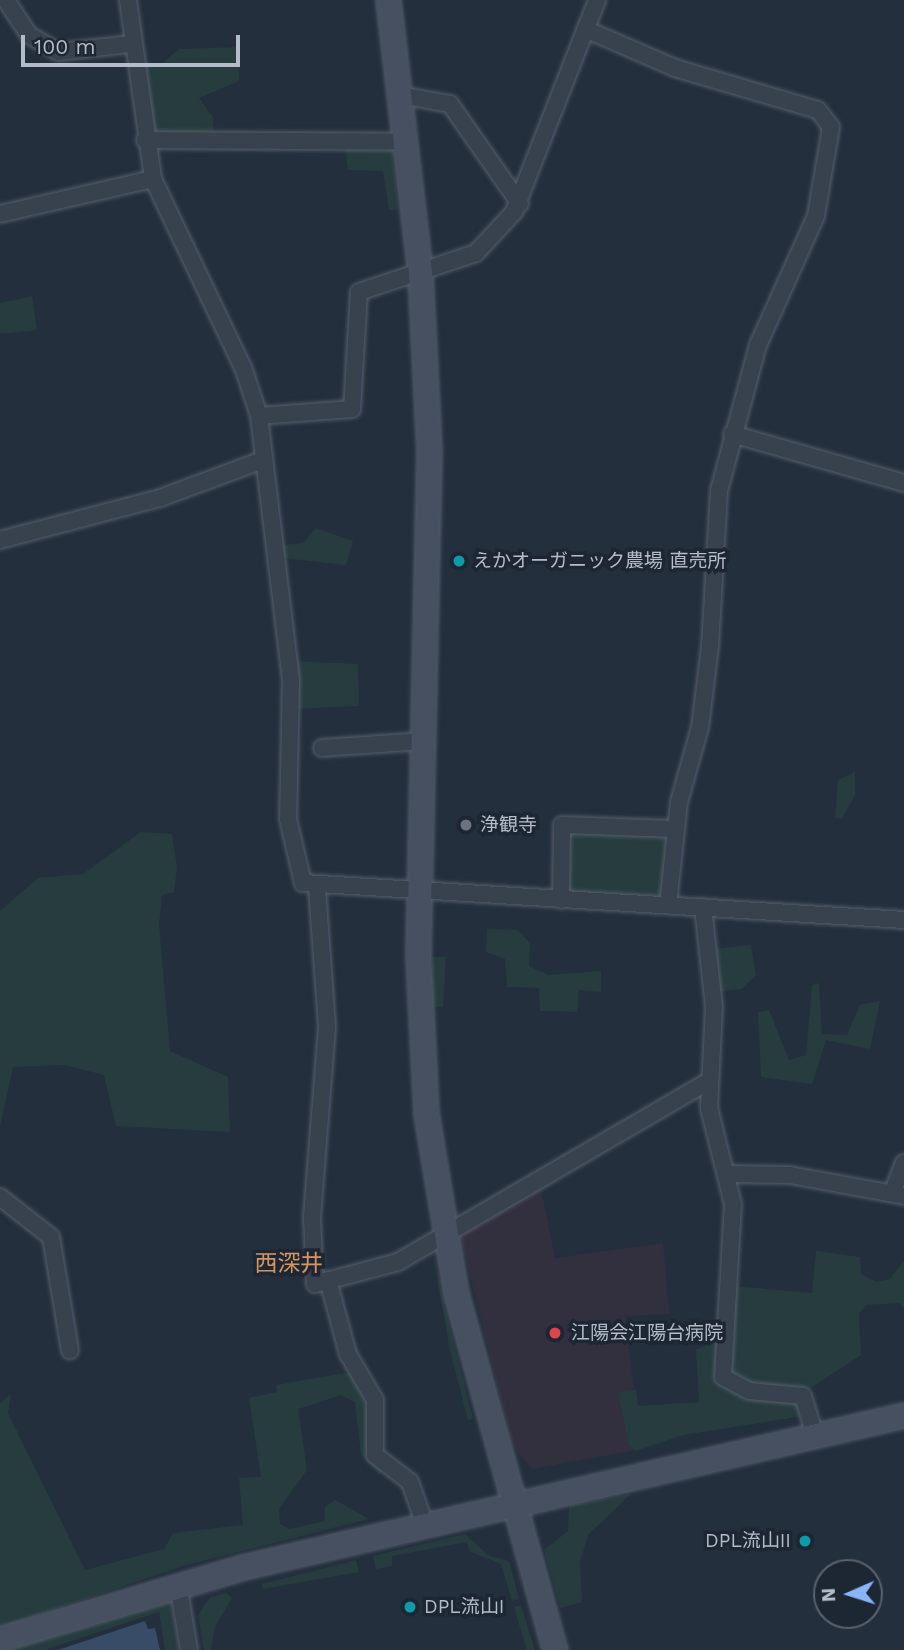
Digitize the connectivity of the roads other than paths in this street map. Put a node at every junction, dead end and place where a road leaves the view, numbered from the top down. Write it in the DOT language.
graph roads {
  1 [pos="6,0"];
  2 [pos="128,0"];
  3 [pos="388,0"];
  4 [pos="597,0"];
  5 [pos="586,29"];
  6 [pos="130,44"];
  7 [pos="400,95"];
  8 [pos="145,140"];
  9 [pos="405,142"];
  10 [pos="153,179"];
  11 [pos="520,204"];
  12 [pos="0,214"];
  13 [pos="420,274"];
  14 [pos="259,416"];
  15 [pos="732,434"];
  16 [pos="260,461"];
  17 [pos="904,483"];
  18 [pos="0,540"];
  19 [pos="423,741"];
  20 [pos="322,748"];
  21 [pos="676,829"];
  22 [pos="317,887"];
  23 [pos="420,892"];
  24 [pos="561,900"];
  25 [pos="668,905"];
  26 [pos="703,907"];
  27 [pos="904,920"];
  28 [pos="709,1081"];
  29 [pos="904,1163"];
  30 [pos="729,1174"];
  31 [pos="898,1194"];
  32 [pos="0,1196"];
  33 [pos="443,1235"];
  34 [pos="328,1280"];
  35 [pos="70,1350"];
  36 [pos="904,1415"];
  37 [pos="814,1433"];
  38 [pos="511,1504"];
  39 [pos="425,1525"];
  40 [pos="178,1584"];
  41 [pos="0,1639"];
  42 [pos="189,1650"];
  43 [pos="555,1650"];
  1 -- 6 [label="street"];
  2 -- 6 [label="street"];
  3 -- 7 [label="street"];
  4 -- 5 [label="street"];
  5 -- 11 [label="street"];
  5 -- 15 [label="street"];
  6 -- 8 [label="street"];
  7 -- 9 [label="street"];
  7 -- 11 [label="street"];
  8 -- 9 [label="street"];
  8 -- 10 [label="street"];
  9 -- 13 [label="street"];
  10 -- 12 [label="street"];
  10 -- 14 [label="street"];
  11 -- 13 [label="street"];
  13 -- 14 [label="street"];
  13 -- 19 [label="street"];
  14 -- 16 [label="street"];
  15 -- 17 [label="street"];
  15 -- 21 [label="street"];
  16 -- 18 [label="street"];
  16 -- 22 [label="street"];
  19 -- 20 [label="street"];
  19 -- 23 [label="street"];
  21 -- 24 [label="street"];
  21 -- 25 [label="street"];
  22 -- 23 [label="street"];
  22 -- 34 [label="street"];
  23 -- 24 [label="street"];
  23 -- 33 [label="street"];
  24 -- 25 [label="street"];
  25 -- 26 [label="street"];
  26 -- 27 [label="street"];
  26 -- 28 [label="street"];
  28 -- 30 [label="street"];
  28 -- 33 [label="street"];
  29 -- 31 [label="street"];
  30 -- 31 [label="street"];
  30 -- 37 [label="street"];
  32 -- 35 [label="street"];
  33 -- 34 [label="street"];
  33 -- 38 [label="street"];
  34 -- 39 [label="street"];
  36 -- 37 [label="street"];
  37 -- 38 [label="street"];
  38 -- 39 [label="street"];
  38 -- 43 [label="street"];
  39 -- 40 [label="street"];
  40 -- 41 [label="street"];
  40 -- 42 [label="street"];
}
